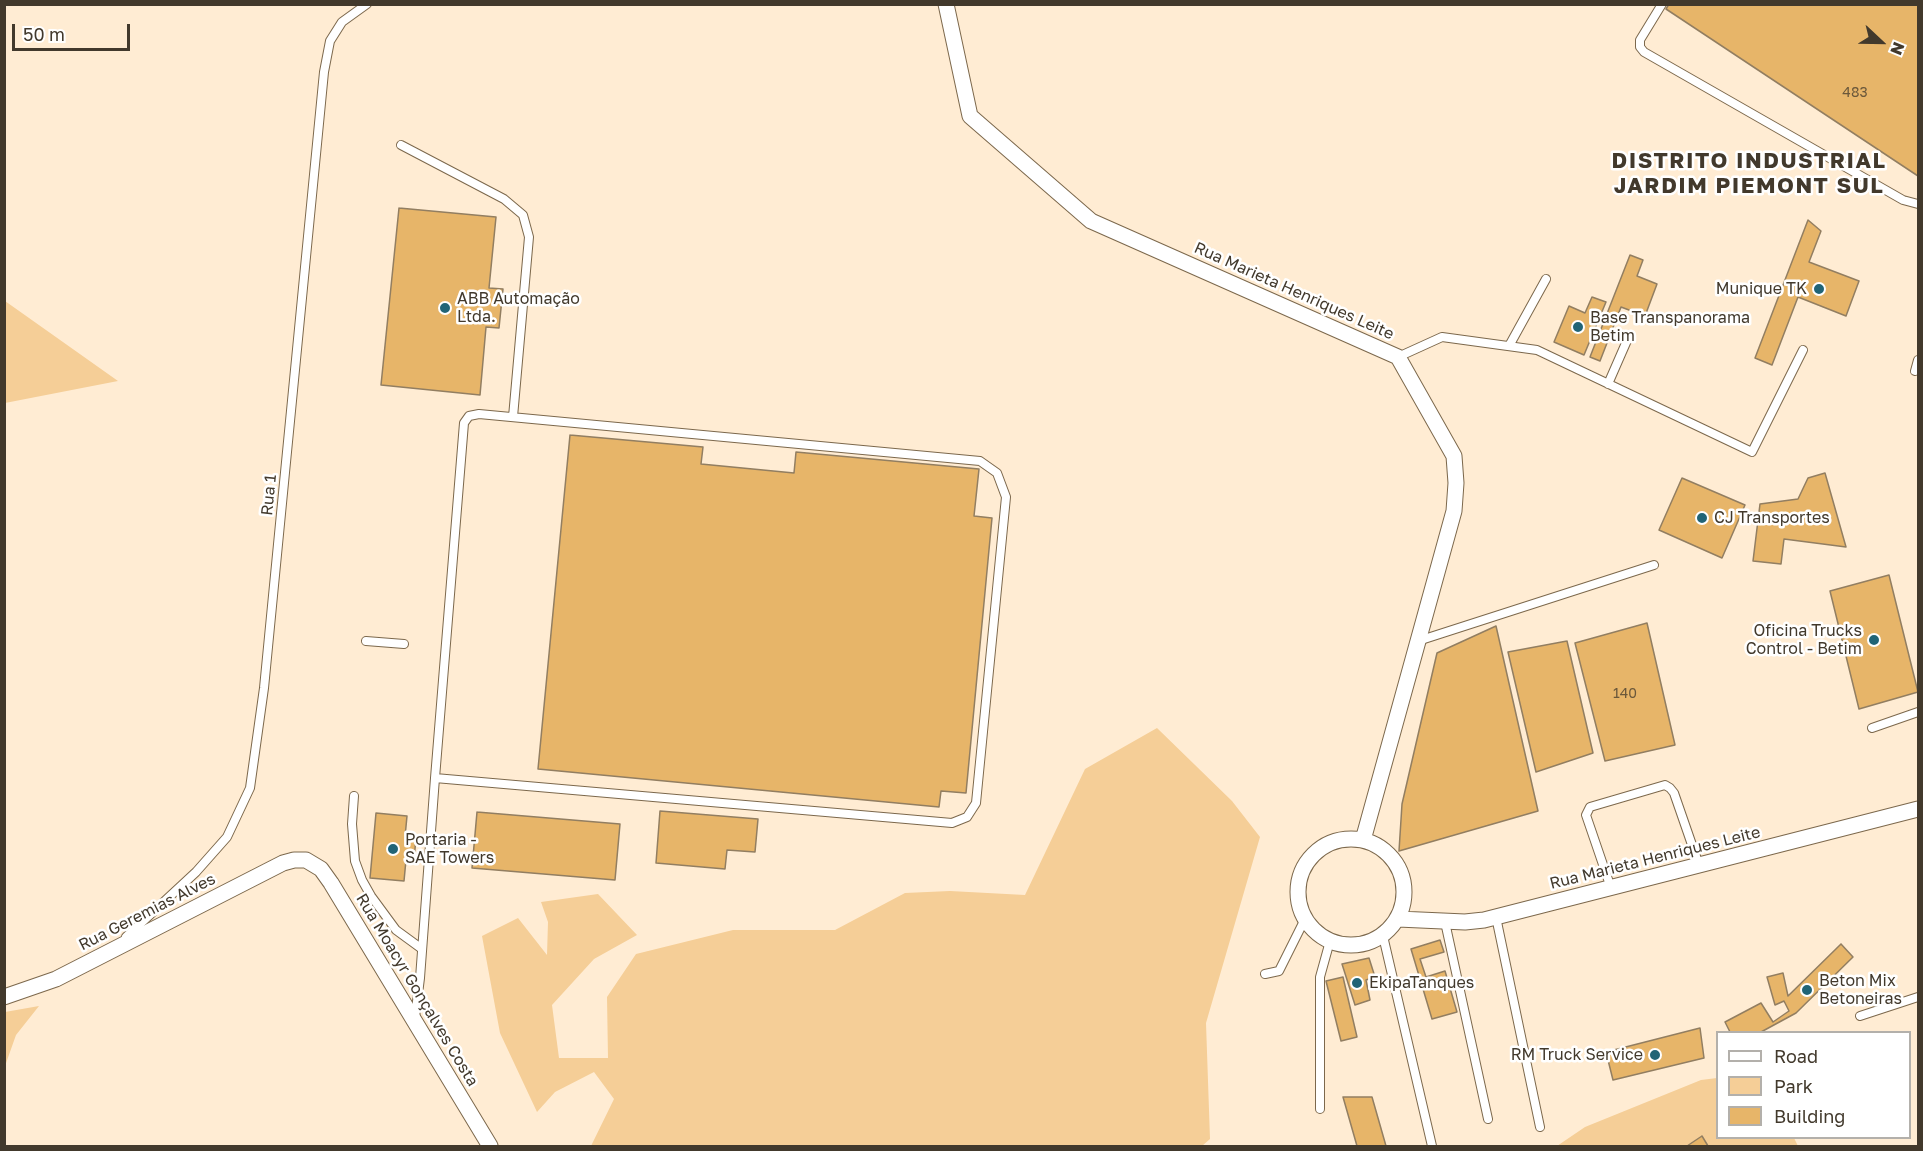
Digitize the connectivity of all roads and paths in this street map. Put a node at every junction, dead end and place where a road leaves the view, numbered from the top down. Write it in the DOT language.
graph roads {
  1 [pos="367,4"];
  2 [pos="946,4"];
  3 [pos="1662,4"];
  4 [pos="401,145"];
  5 [pos="1918,204"];
  6 [pos="1546,279"];
  7 [pos="1629,336"];
  8 [pos="1509,346"];
  9 [pos="1803,350"];
  10 [pos="1398,357"];
  11 [pos="1918,360"];
  12 [pos="1916,371"];
  13 [pos="1608,384"];
  14 [pos="513,417"];
  15 [pos="1654,565"];
  16 [pos="366,641"];
  17 [pos="1418,641"];
  18 [pos="404,644"];
  19 [pos="1918,712"];
  20 [pos="1872,728"];
  21 [pos="435,778"];
  22 [pos="354,796"];
  23 [pos="1918,809"];
  24 [pos="1363,840"];
  25 [pos="306,861"];
  26 [pos="1699,865"];
  27 [pos="1611,888"];
  28 [pos="1496,917"];
  29 [pos="1305,919"];
  30 [pos="1398,919"];
  31 [pos="1445,922"];
  32 [pos="1383,936"];
  33 [pos="1330,941"];
  34 [pos="422,949"];
  35 [pos="112,950"];
  36 [pos="1264,974"];
  37 [pos="4,997"];
  38 [pos="1918,997"];
  39 [pos="1860,1016"];
  40 [pos="415,1021"];
  41 [pos="1320,1109"];
  42 [pos="1488,1119"];
  43 [pos="1540,1127"];
  44 [pos="490,1146"];
  45 [pos="1432,1146"];
  1 -- 35 [label="lane, Rua 1"];
  2 -- 10 [label="street, Rua Marieta Henriques Leite"];
  3 -- 5 [label="lane"];
  4 -- 14 [label="lane"];
  6 -- 8 [label="lane"];
  7 -- 13 [label="lane"];
  8 -- 10 [label="lane"];
  8 -- 13 [label="lane"];
  9 -- 13 [label="lane"];
  10 -- 17 [label="street, Rua Marieta Henriques Leite"];
  11 -- 12 [label="lane"];
  14 -- 21 [label="lane"];
  14 -- 21 [label="lane"];
  15 -- 17 [label="lane"];
  16 -- 18 [label="lane"];
  17 -- 24 [label="street, Rua Marieta Henriques Leite"];
  19 -- 20 [label="lane"];
  21 -- 34 [label="lane"];
  22 -- 34 [label="lane"];
  23 -- 26 [label="street, Rua Marieta Henriques Leite"];
  24 -- 29 [label="street"];
  24 -- 30 [label="street"];
  25 -- 35 [label="street, Rua Geremias Alves"];
  25 -- 40 [label="street, Rua Moacyr Gonçalves Costa"];
  26 -- 27 [label="street, Rua Marieta Henriques Leite"];
  26 -- 27 [label="lane"];
  27 -- 28 [label="street, Rua Marieta Henriques Leite"];
  28 -- 31 [label="street, Rua Marieta Henriques Leite"];
  28 -- 43 [label="lane"];
  29 -- 33 [label="street"];
  29 -- 36 [label="lane"];
  30 -- 31 [label="street, Rua Marieta Henriques Leite"];
  30 -- 32 [label="street"];
  31 -- 42 [label="lane"];
  32 -- 33 [label="street"];
  32 -- 45 [label="lane"];
  33 -- 41 [label="lane"];
  34 -- 40 [label="lane"];
  35 -- 37 [label="street, Rua Geremias Alves"];
  38 -- 39 [label="lane"];
  40 -- 44 [label="street, Rua Moacyr Gonçalves Costa"];
}
